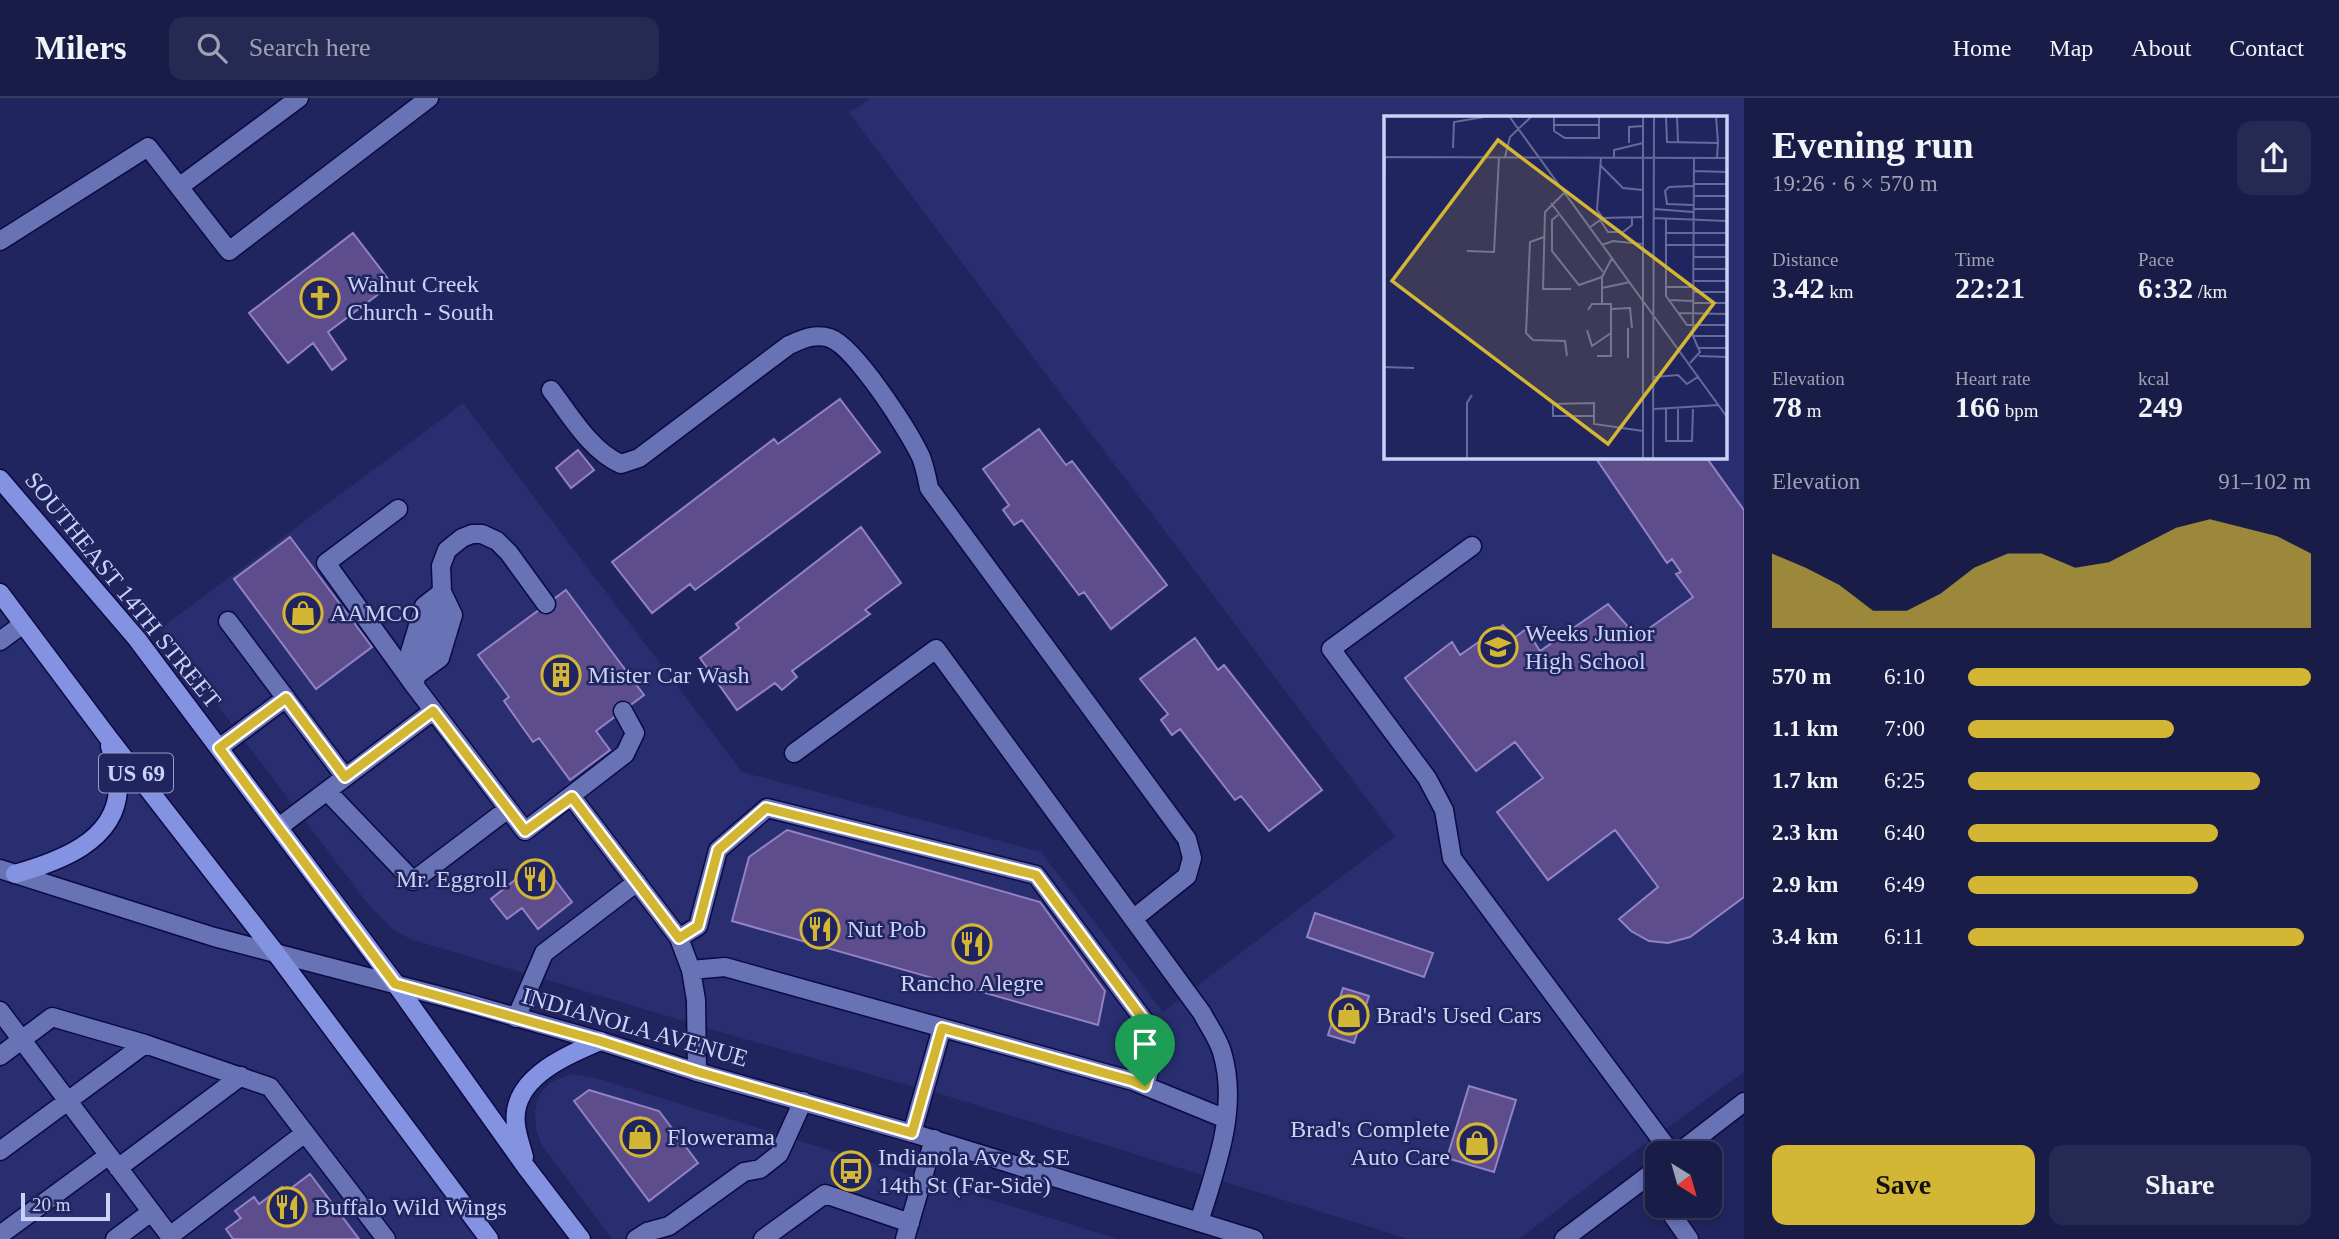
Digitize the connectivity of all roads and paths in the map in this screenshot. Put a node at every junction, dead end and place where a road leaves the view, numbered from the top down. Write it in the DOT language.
graph roads {
  1 [pos="299,98"];
  2 [pos="429,98"];
  3 [pos="179,187"];
  4 [pos="0,241"];
  5 [pos="551,390"];
  6 [pos="0,479"];
  7 [pos="398,509"];
  8 [pos="1472,546"];
  9 [pos="0,593"];
  10 [pos="546,604"];
  11 [pos="228,621"];
  12 [pos="23,624"];
  13 [pos="0,641"];
  14 [pos="416,679"];
  15 [pos="286,698"];
  16 [pos="433,711"];
  17 [pos="623,711"];
  18 [pos="107,736"];
  19 [pos="219,748"];
  20 [pos="794,753"];
  21 [pos="345,777"];
  22 [pos="327,791"];
  23 [pos="572,797"];
  24 [pos="508,809"];
  25 [pos="279,827"];
  26 [pos="7,871"];
  27 [pos="637,882"];
  28 [pos="1133,919"];
  29 [pos="679,938"];
  30 [pos="275,952"];
  31 [pos="691,970"];
  32 [pos="395,984"];
  33 [pos="0,1011"];
  34 [pos="516,1018"];
  35 [pos="942,1028"];
  36 [pos="22,1039"];
  37 [pos="600,1041"];
  38 [pos="145,1044"];
  39 [pos="0,1056"];
  40 [pos="698,1072"];
  41 [pos="241,1076"];
  42 [pos="1145,1086"];
  43 [pos="68,1101"];
  44 [pos="803,1101"];
  45 [pos="1744,1102"];
  46 [pos="1226,1119"];
  47 [pos="305,1133"];
  48 [pos="912,1133"];
  49 [pos="934,1139"];
  50 [pos="1662,1141"];
  51 [pos="1694,1141"];
  52 [pos="0,1151"];
  53 [pos="113,1161"];
  54 [pos="526,1167"];
  55 [pos="1645,1178"];
  56 [pos="151,1212"];
  57 [pos="1674,1218"];
  58 [pos="1199,1222"];
  59 [pos="908,1231"];
  60 [pos="0,1235"];
  61 [pos="171,1238"];
  62 [pos="115,1239"];
  63 [pos="386,1239"];
  64 [pos="489,1239"];
  65 [pos="581,1239"];
  66 [pos="636,1239"];
  67 [pos="763,1239"];
  68 [pos="1254,1239"];
  69 [pos="1564,1239"];
  70 [pos="1689,1239"];
  1 -- 3 [label="main road"];
  2 -- 3 [label="main road"];
  3 -- 4 [label="main road"];
  5 -- 28 [label="main road"];
  6 -- 19 [label="main road, SOUTHEAST 14TH STREET"];
  7 -- 14 [label="main road"];
  8 -- 50 [label="main road"];
  9 -- 12 [label="main road, US 69"];
  10 -- 14 [label="main road"];
  11 -- 15 [label="main road"];
  12 -- 13 [label="main road"];
  12 -- 18 [label="main road, US 69"];
  14 -- 16 [label="main road"];
  15 -- 19 [label="main road"];
  15 -- 21 [label="main road"];
  16 -- 21 [label="main road"];
  16 -- 24 [label="main road"];
  17 -- 23 [label="main road"];
  18 -- 26 [label="main road"];
  18 -- 30 [label="main road, US 69"];
  19 -- 25 [label="main road, SOUTHEAST 14TH STREET"];
  20 -- 28 [label="main road"];
  21 -- 22 [label="main road"];
  22 -- 24 [label="main road"];
  22 -- 25 [label="main road"];
  23 -- 24 [label="main road"];
  23 -- 27 [label="main road"];
  25 -- 32 [label="main road, SOUTHEAST 14TH STREET"];
  26 -- 30 [label="main road, INDIANOLA AVENUE"];
  27 -- 29 [label="main road"];
  27 -- 34 [label="main road"];
  28 -- 46 [label="main road"];
  29 -- 31 [label="main road"];
  29 -- 42 [label="main road"];
  30 -- 32 [label="main road, INDIANOLA AVENUE"];
  30 -- 64 [label="main road, US 69"];
  31 -- 35 [label="main road"];
  31 -- 40 [label="main road"];
  32 -- 34 [label="main road, INDIANOLA AVENUE"];
  32 -- 54 [label="main road, SOUTHEAST 14TH STREET"];
  33 -- 36 [label="main road"];
  34 -- 37 [label="main road, INDIANOLA AVENUE"];
  35 -- 42 [label="main road"];
  35 -- 48 [label="main road"];
  36 -- 38 [label="main road"];
  36 -- 39 [label="main road"];
  36 -- 43 [label="main road"];
  37 -- 40 [label="main road, INDIANOLA AVENUE"];
  37 -- 54 [label="main road"];
  38 -- 41 [label="main road"];
  38 -- 43 [label="main road"];
  40 -- 44 [label="main road, INDIANOLA AVENUE"];
  41 -- 47 [label="main road"];
  41 -- 53 [label="main road"];
  42 -- 46 [label="main road"];
  43 -- 52 [label="main road"];
  43 -- 53 [label="main road"];
  44 -- 48 [label="main road, INDIANOLA AVENUE"];
  44 -- 66 [label="main road"];
  45 -- 51 [label="main road"];
  46 -- 58 [label="main road"];
  47 -- 61 [label="main road"];
  47 -- 63 [label="main road"];
  48 -- 49 [label="main road, INDIANOLA AVENUE"];
  49 -- 58 [label="main road, INDIANOLA AVENUE"];
  49 -- 59 [label="main road"];
  53 -- 56 [label="main road"];
  53 -- 60 [label="main road"];
  54 -- 65 [label="main road, SOUTHEAST 14TH STREET"];
  55 -- 69 [label="main road"];
  56 -- 61 [label="main road"];
  56 -- 62 [label="main road"];
  57 -- 70 [label="main road"];
  58 -- 68 [label="main road, INDIANOLA AVENUE"];
  59 -- 67 [label="main road"];
}
